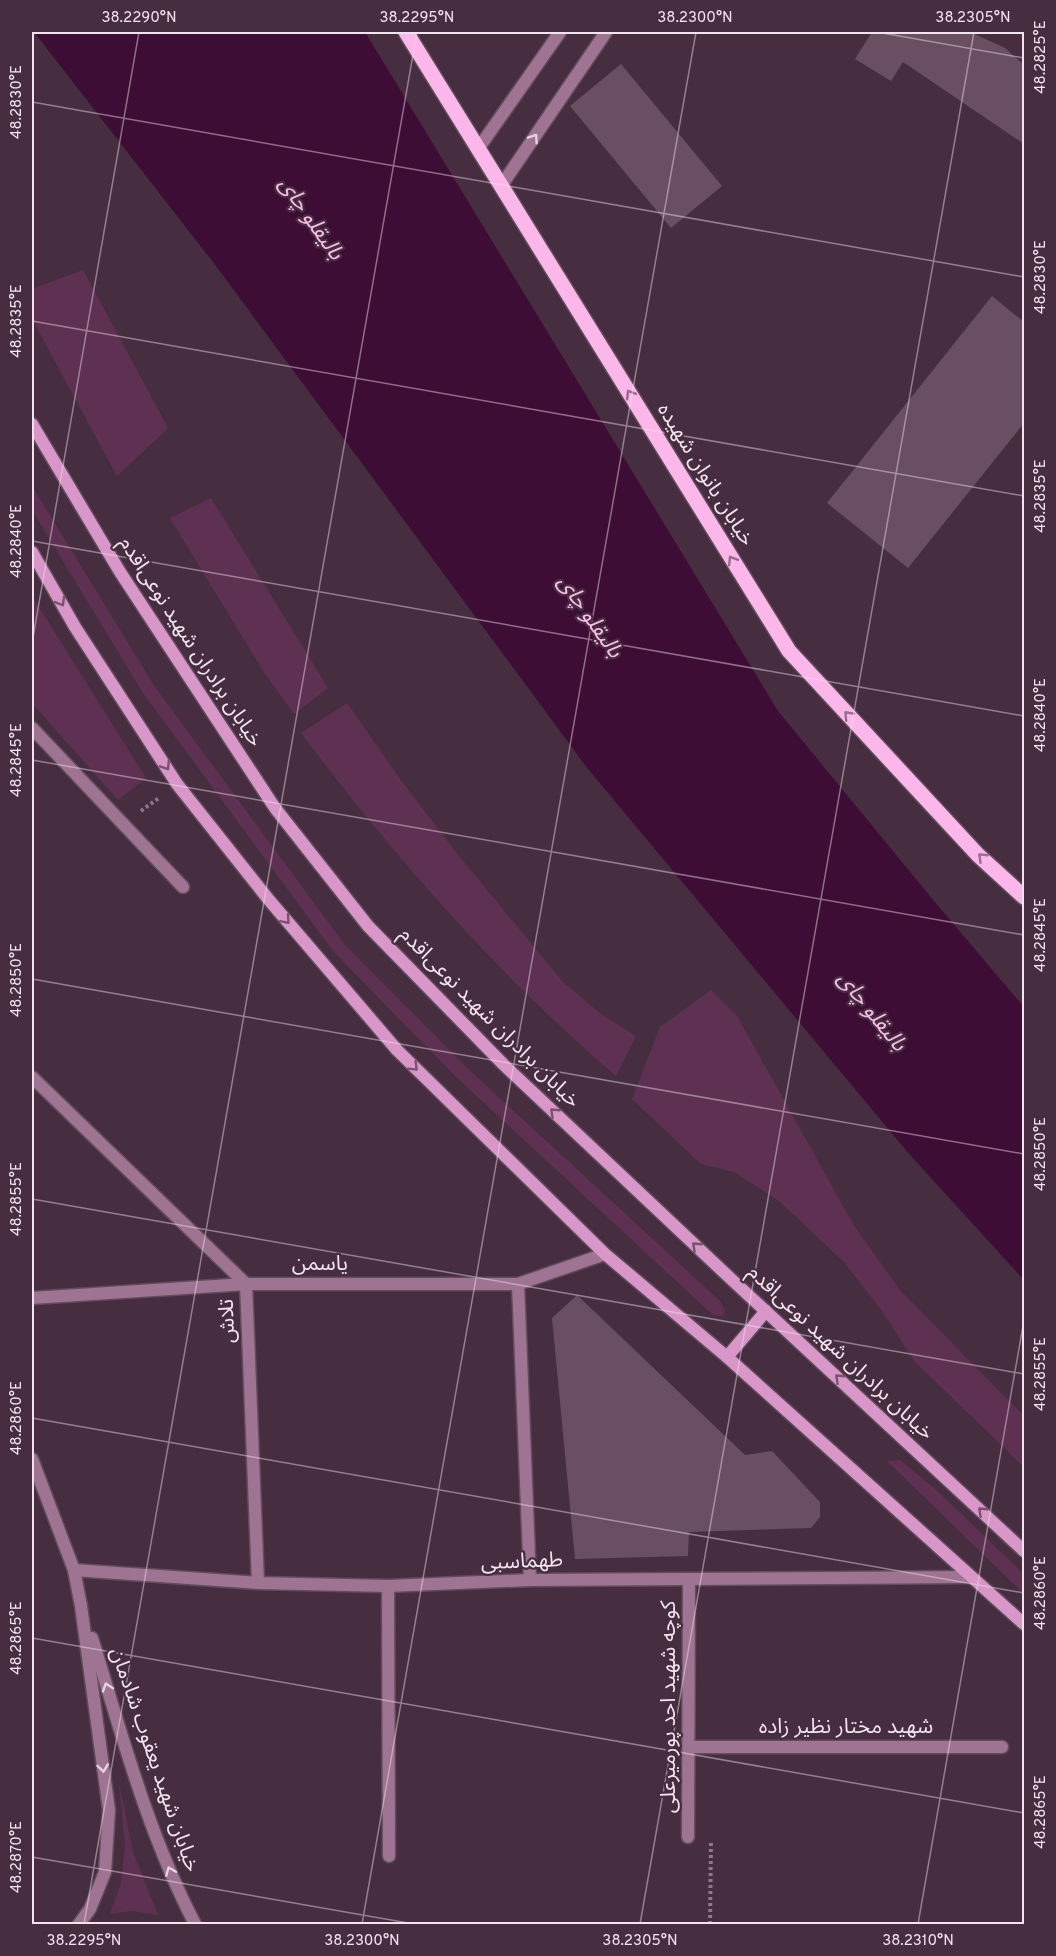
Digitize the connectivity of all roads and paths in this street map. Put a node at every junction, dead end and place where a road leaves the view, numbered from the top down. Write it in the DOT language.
graph roads {
  1 [pos="406,32"];
  2 [pos="560,32"];
  3 [pos="606,32"];
  4 [pos="478,149"];
  5 [pos="501,186"];
  6 [pos="32,424"];
  7 [pos="32,552"];
  8 [pos="32,728"];
  9 [pos="177,784"];
  10 [pos="124,825"];
  11 [pos="183,887"];
  12 [pos="1024,897"];
  13 [pos="32,1077"];
  14 [pos="604,1254"];
  15 [pos="246,1284"];
  16 [pos="518,1284"];
  17 [pos="32,1298"];
  18 [pos="766,1311"];
  19 [pos="727,1357"];
  20 [pos="32,1459"];
  21 [pos="1024,1551"];
  22 [pos="74,1570"];
  23 [pos="971,1577"];
  24 [pos="689,1579"];
  25 [pos="530,1580"];
  26 [pos="258,1583"];
  27 [pos="388,1586"];
  28 [pos="81,1606"];
  29 [pos="1024,1624"];
  30 [pos="690,1747"];
  31 [pos="1002,1747"];
  32 [pos="688,1837"];
  33 [pos="389,1856"];
  34 [pos="79,1924"];
  35 [pos="195,1924"];
  36 [pos="710,1924"];
  1 -- 4 [label="main road, خیابان بانوان شهیده"];
  2 -- 4 [label="street"];
  5 -- 3 [label="street, one-way"];
  4 -- 5 [label="main road, خیابان بانوان شهیده"];
  12 -- 5 [label="main road, خیابان بانوان شهیده, one-way"];
  18 -- 6 [label="main road, خیابان برادران شهید نوعی‌اقدم, one-way"];
  7 -- 9 [label="main road, one-way"];
  8 -- 10 [label="street"];
  9 -- 10 [label="path"];
  9 -- 14 [label="main road, one-way"];
  10 -- 11 [label="street"];
  13 -- 15 [label="street, تلاش"];
  14 -- 16 [label="street, یاسمن"];
  14 -- 19 [label="main road"];
  15 -- 16 [label="street, یاسمن"];
  15 -- 17 [label="street, یاسمن"];
  15 -- 26 [label="street, تلاش"];
  16 -- 25 [label="street"];
  18 -- 19 [label="main road"];
  21 -- 18 [label="main road, خیابان برادران شهید نوعی‌اقدم, one-way"];
  19 -- 23 [label="main road"];
  20 -- 22 [label="street, خیابان شهید یعقوب شادمان"];
  22 -- 26 [label="street, طهماسبی"];
  22 -- 28 [label="street, خیابان شهید یعقوب شادمان"];
  23 -- 24 [label="street, طهماسبی"];
  23 -- 29 [label="main road"];
  24 -- 25 [label="street, طهماسبی"];
  24 -- 30 [label="street, کوچه شهید احد پورمیرعلی"];
  25 -- 27 [label="street, طهماسبی"];
  26 -- 27 [label="street, طهماسبی"];
  27 -- 33 [label="street"];
  28 -- 34 [label="street, خیابان شهید یعقوب شادمان, one-way"];
  35 -- 28 [label="street, خیابان شهید یعقوب شادمان, one-way"];
  30 -- 31 [label="street, شهید مختار نظیر زاده"];
  30 -- 32 [label="street, کوچه شهید احد پورمیرعلی"];
  32 -- 36 [label="path, کوچه شهید احد پورمیرعلی"];
}
